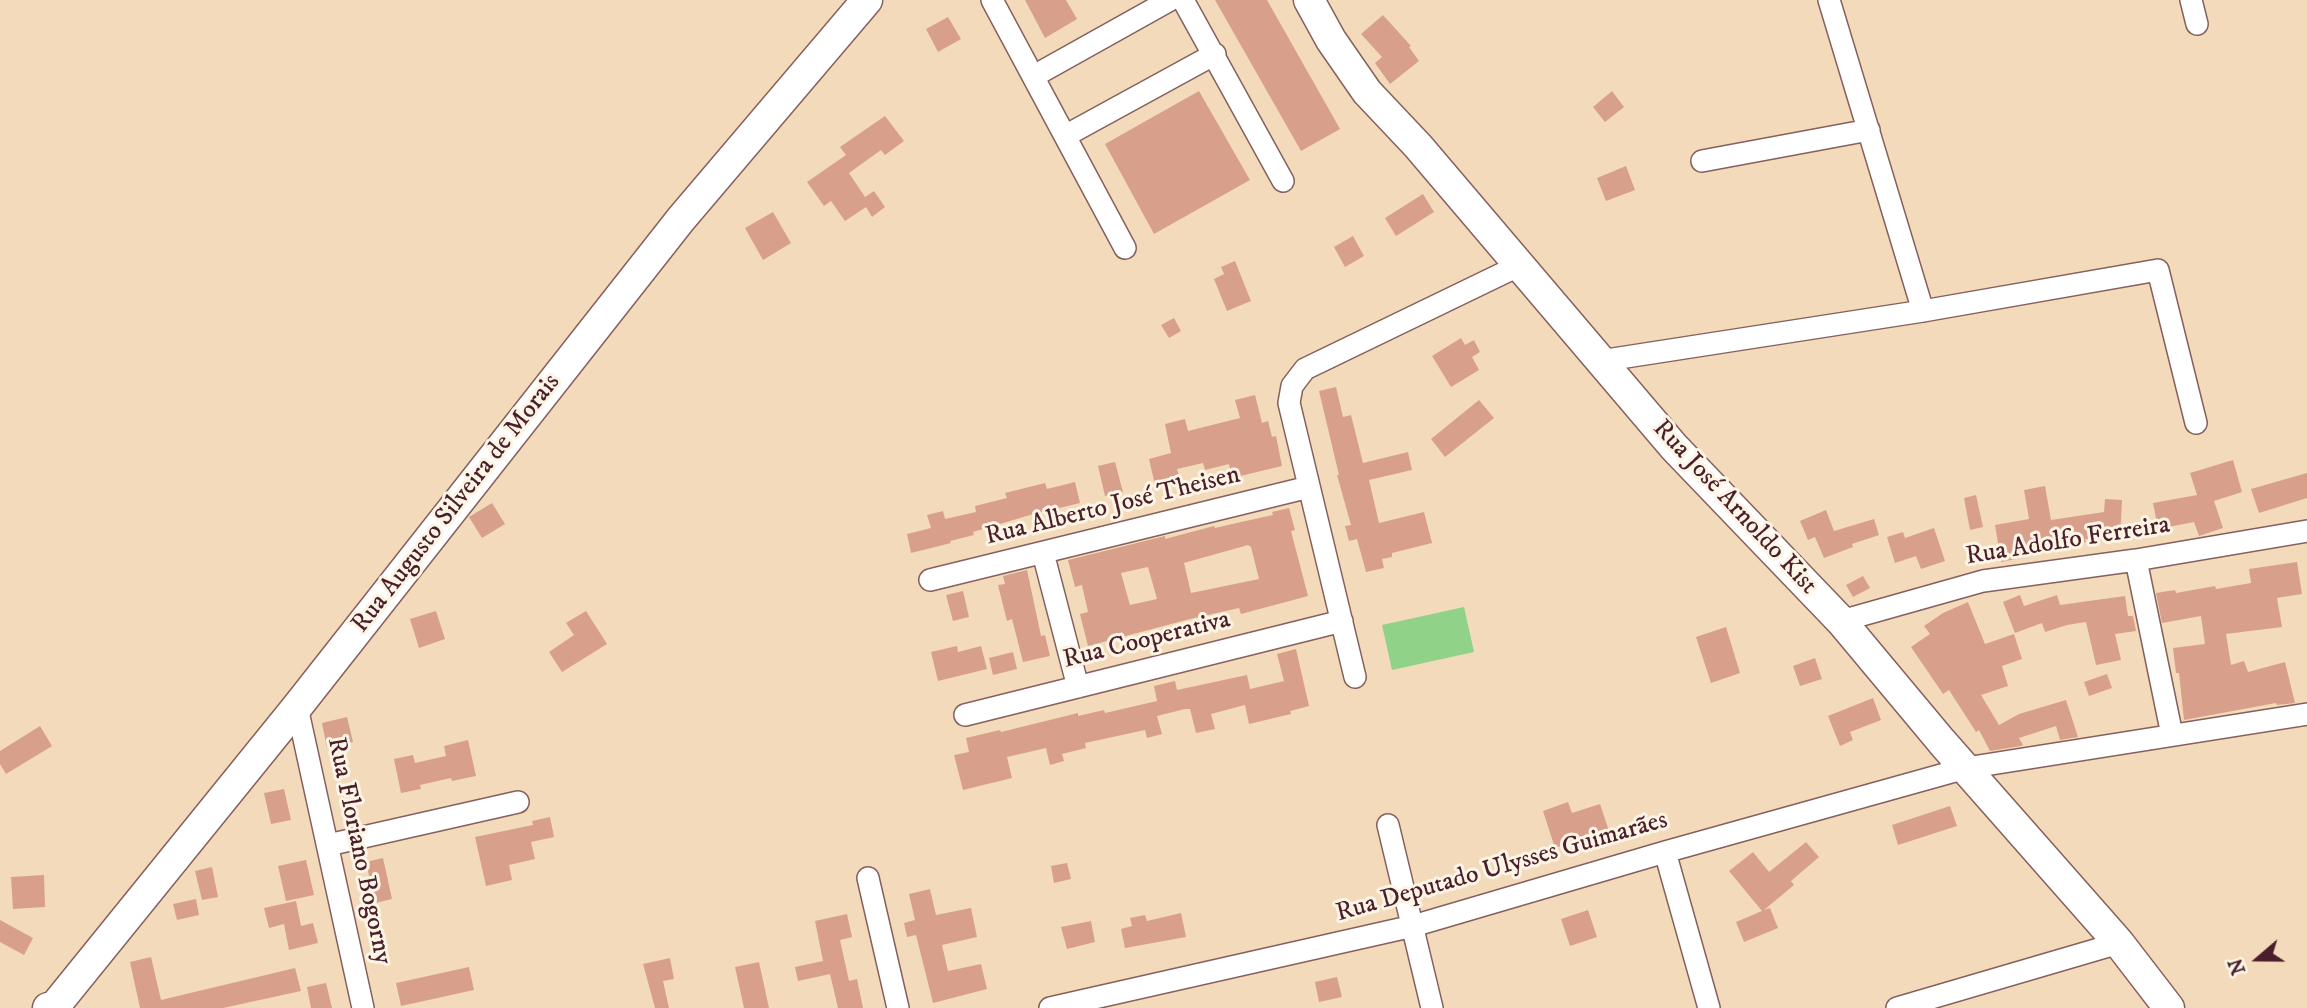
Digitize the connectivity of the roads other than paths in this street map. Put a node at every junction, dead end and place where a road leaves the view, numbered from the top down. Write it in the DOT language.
graph roads {
  1 [pos="867,0"];
  2 [pos="992,0"];
  3 [pos="1170,0"];
  4 [pos="1183,0"];
  5 [pos="1309,0"];
  6 [pos="1829,0"];
  7 [pos="2191,0"];
  8 [pos="2197,24"];
  9 [pos="1215,54"];
  10 [pos="1034,76"];
  11 [pos="1869,130"];
  12 [pos="1065,136"];
  13 [pos="1702,161"];
  14 [pos="1283,181"];
  15 [pos="1125,248"];
  16 [pos="1518,266"];
  17 [pos="1923,310"];
  18 [pos="1600,361"];
  19 [pos="2196,422"];
  20 [pos="1309,487"];
  21 [pos="2307,531"];
  22 [pos="1043,553"];
  23 [pos="2136,560"];
  24 [pos="930,580"];
  25 [pos="1342,621"];
  26 [pos="1841,621"];
  27 [pos="1355,677"];
  28 [pos="1079,687"];
  29 [pos="297,707"];
  30 [pos="2307,714"];
  31 [pos="965,715"];
  32 [pos="2172,735"];
  33 [pos="1966,768"];
  34 [pos="518,802"];
  35 [pos="1388,825"];
  36 [pos="328,845"];
  37 [pos="1665,852"];
  38 [pos="868,878"];
  39 [pos="1413,926"];
  40 [pos="2119,943"];
  41 [pos="52,1007"];
  42 [pos="363,1008"];
  43 [pos="898,1008"];
  44 [pos="1050,1008"];
  45 [pos="1432,1008"];
  46 [pos="1709,1008"];
  47 [pos="1897,1008"];
  48 [pos="2169,1008"];
  1 -- 29 [label="street, Rua Augusto Silveira de Morais"];
  2 -- 10 [label="street"];
  3 -- 10 [label="street"];
  4 -- 9 [label="street"];
  5 -- 16 [label="street, Rua José Arnoldo Kist"];
  6 -- 11 [label="street"];
  7 -- 8 [label="street"];
  9 -- 12 [label="street"];
  9 -- 14 [label="street"];
  10 -- 12 [label="street"];
  11 -- 13 [label="street"];
  11 -- 17 [label="street"];
  12 -- 15 [label="street"];
  16 -- 18 [label="street, Rua José Arnoldo Kist"];
  16 -- 20 [label="street"];
  17 -- 18 [label="street"];
  17 -- 19 [label="street"];
  18 -- 26 [label="street, Rua José Arnoldo Kist"];
  20 -- 22 [label="street, Rua Alberto José Theisen"];
  20 -- 25 [label="street"];
  21 -- 23 [label="street, Rua Adolfo Ferreira"];
  22 -- 24 [label="street, Rua Alberto José Theisen"];
  22 -- 28 [label="street"];
  23 -- 26 [label="street, Rua Adolfo Ferreira"];
  23 -- 32 [label="street"];
  25 -- 27 [label="street"];
  25 -- 28 [label="street, Rua Cooperativa"];
  26 -- 33 [label="street, Rua José Arnoldo Kist"];
  28 -- 31 [label="street, Rua Cooperativa"];
  29 -- 36 [label="street, Rua Floriano Bogorny"];
  29 -- 41 [label="street, Rua Augusto Silveira de Morais"];
  30 -- 32 [label="street, Rua Deputado Ulysses Guimarães"];
  32 -- 33 [label="street, Rua Deputado Ulysses Guimarães"];
  33 -- 37 [label="street, Rua Deputado Ulysses Guimarães"];
  33 -- 40 [label="street, Rua José Arnoldo Kist"];
  34 -- 36 [label="street"];
  35 -- 39 [label="street"];
  36 -- 42 [label="street, Rua Floriano Bogorny"];
  37 -- 39 [label="street, Rua Deputado Ulysses Guimarães"];
  37 -- 46 [label="street"];
  38 -- 43 [label="street"];
  39 -- 44 [label="street, Rua Deputado Ulysses Guimarães"];
  39 -- 45 [label="street"];
  40 -- 47 [label="street"];
  40 -- 48 [label="street, Rua José Arnoldo Kist"];
}
